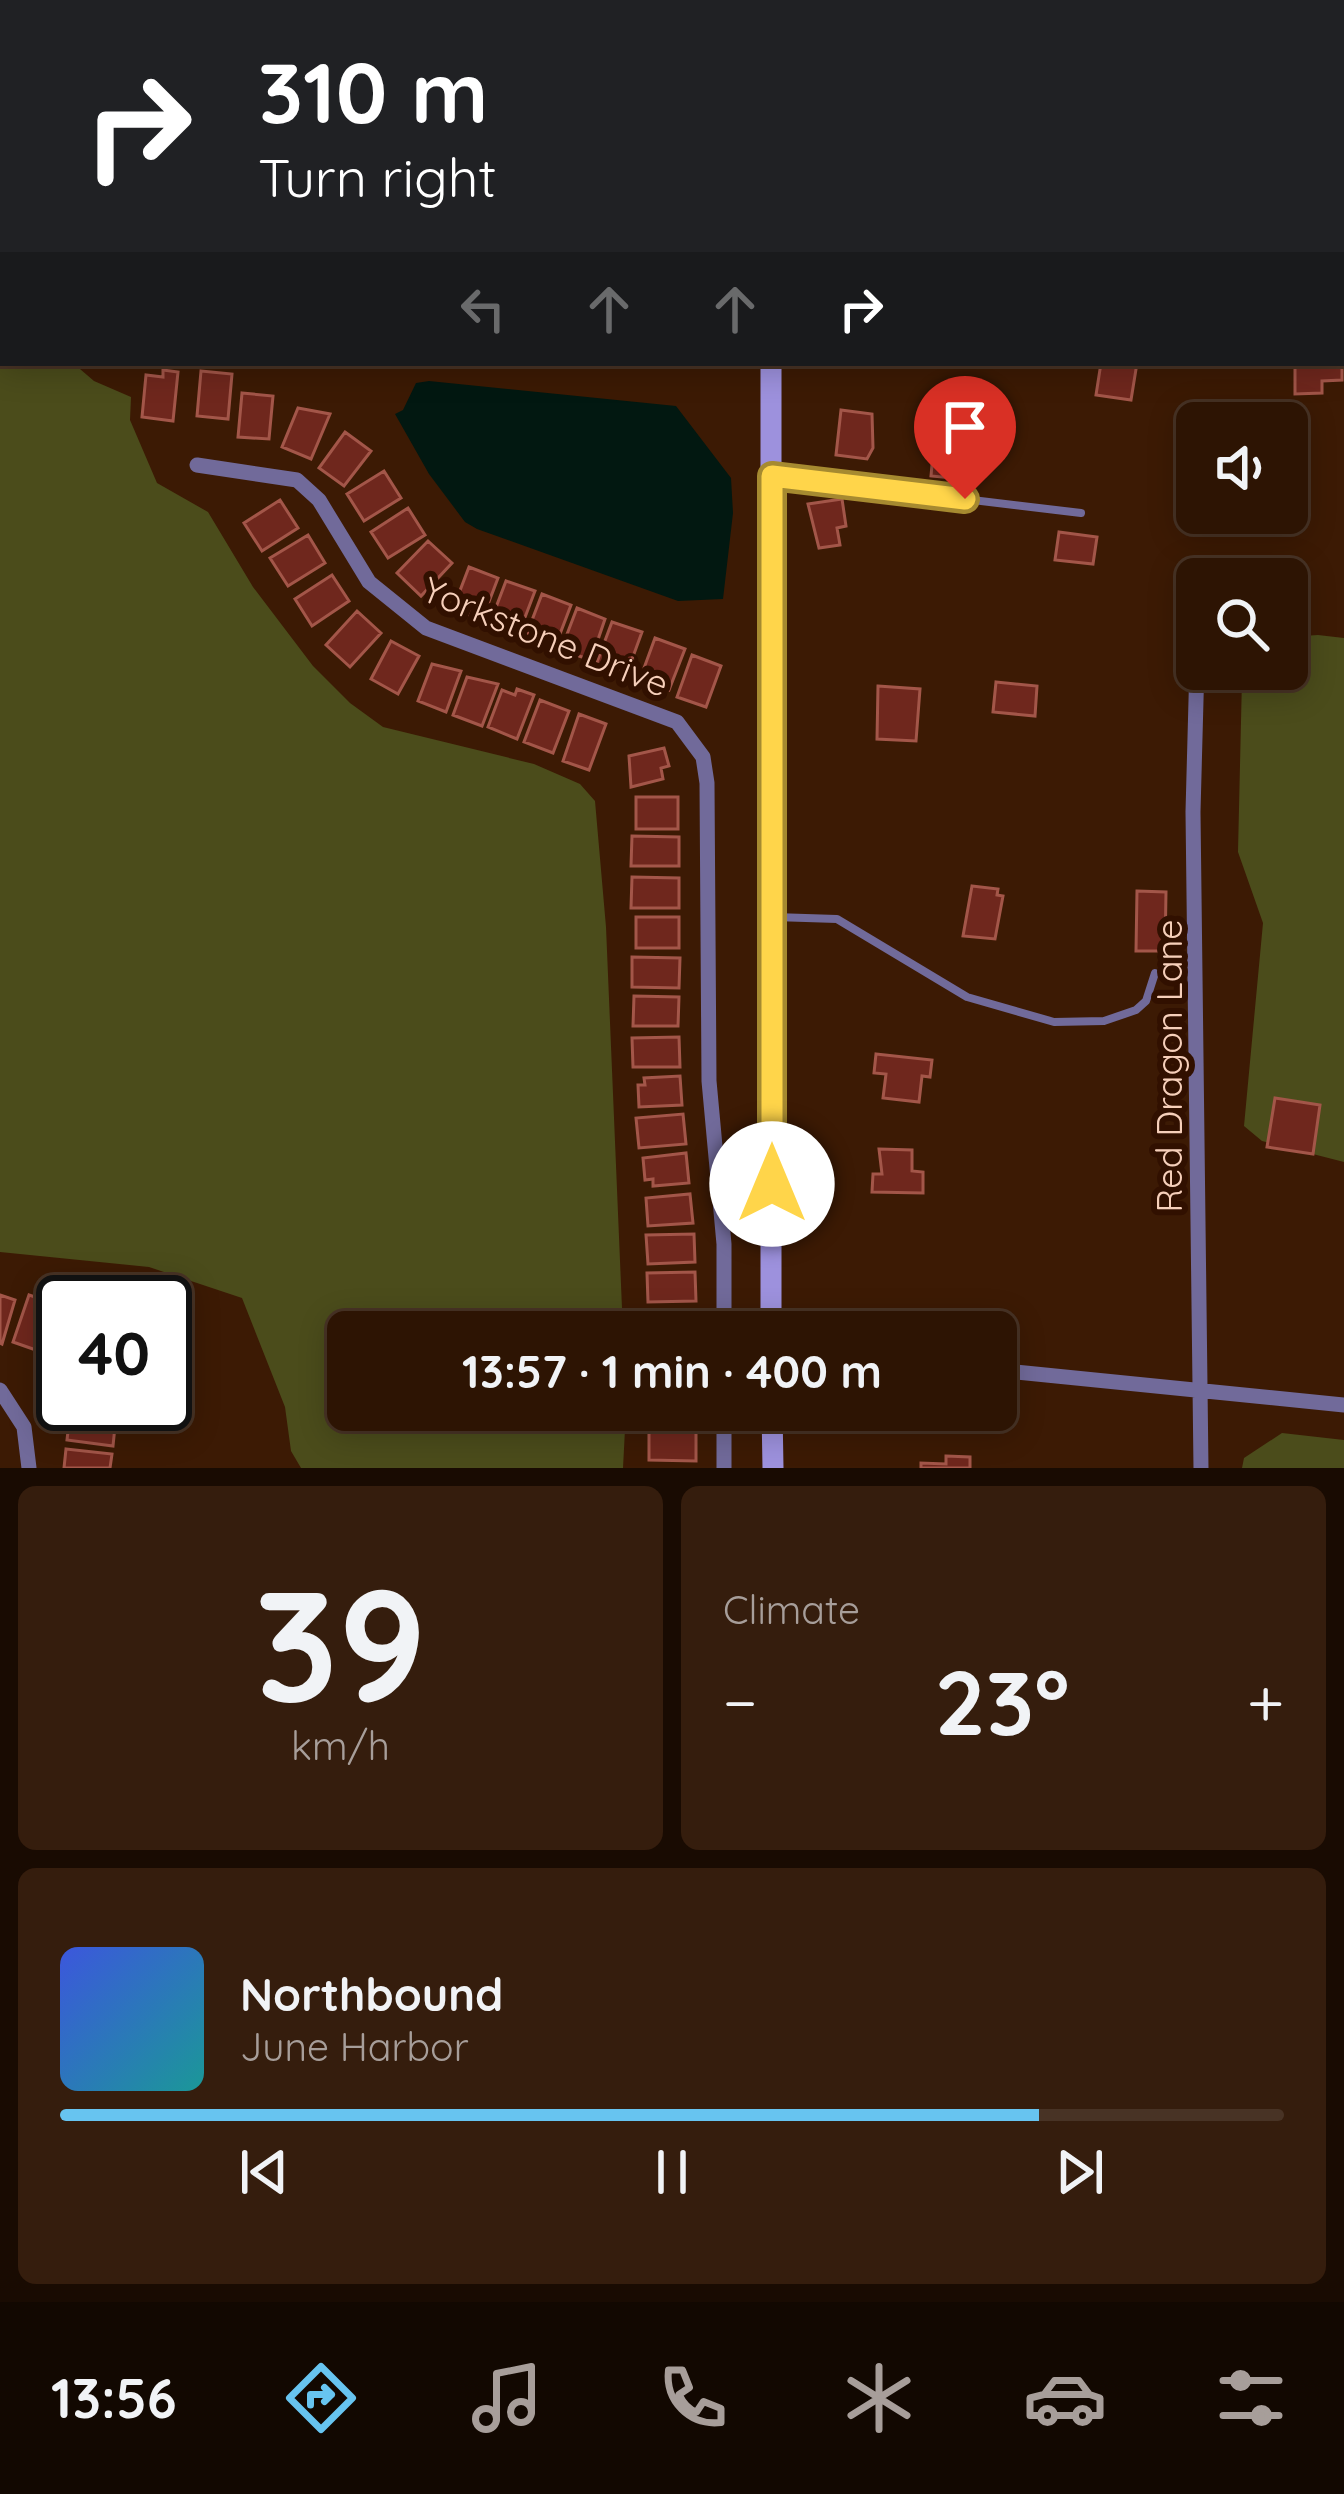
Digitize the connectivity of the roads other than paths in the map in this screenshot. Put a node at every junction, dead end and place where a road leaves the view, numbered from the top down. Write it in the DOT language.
graph roads {
  1 [pos="771,366"];
  2 [pos="197,465"];
  3 [pos="772,476"];
  4 [pos="1081,513"];
  5 [pos="1196,690"];
  6 [pos="772,917"];
  7 [pos="1155,973"];
  8 [pos="724,1311"];
  9 [pos="772,1311"];
  10 [pos="1017,1372"];
  11 [pos="0,1390"];
  12 [pos="1200,1392"];
  13 [pos="1344,1405"];
  14 [pos="724,1431"];
  15 [pos="772,1431"];
  16 [pos="29,1468"];
  17 [pos="724,1468"];
  18 [pos="772,1468"];
  19 [pos="1201,1468"];
  1 -- 3 [label="street"];
  2 -- 8 [label="street, Yorkstone Drive"];
  3 -- 4 [label="lane"];
  3 -- 6 [label="street"];
  5 -- 12 [label="street, Red Dragon Lane"];
  6 -- 7 [label="lane"];
  6 -- 9 [label="street"];
  10 -- 12 [label="street"];
  11 -- 16 [label="street"];
  12 -- 13 [label="street"];
  12 -- 19 [label="street, Red Dragon Lane"];
  14 -- 17 [label="street"];
  15 -- 18 [label="street"];
}
